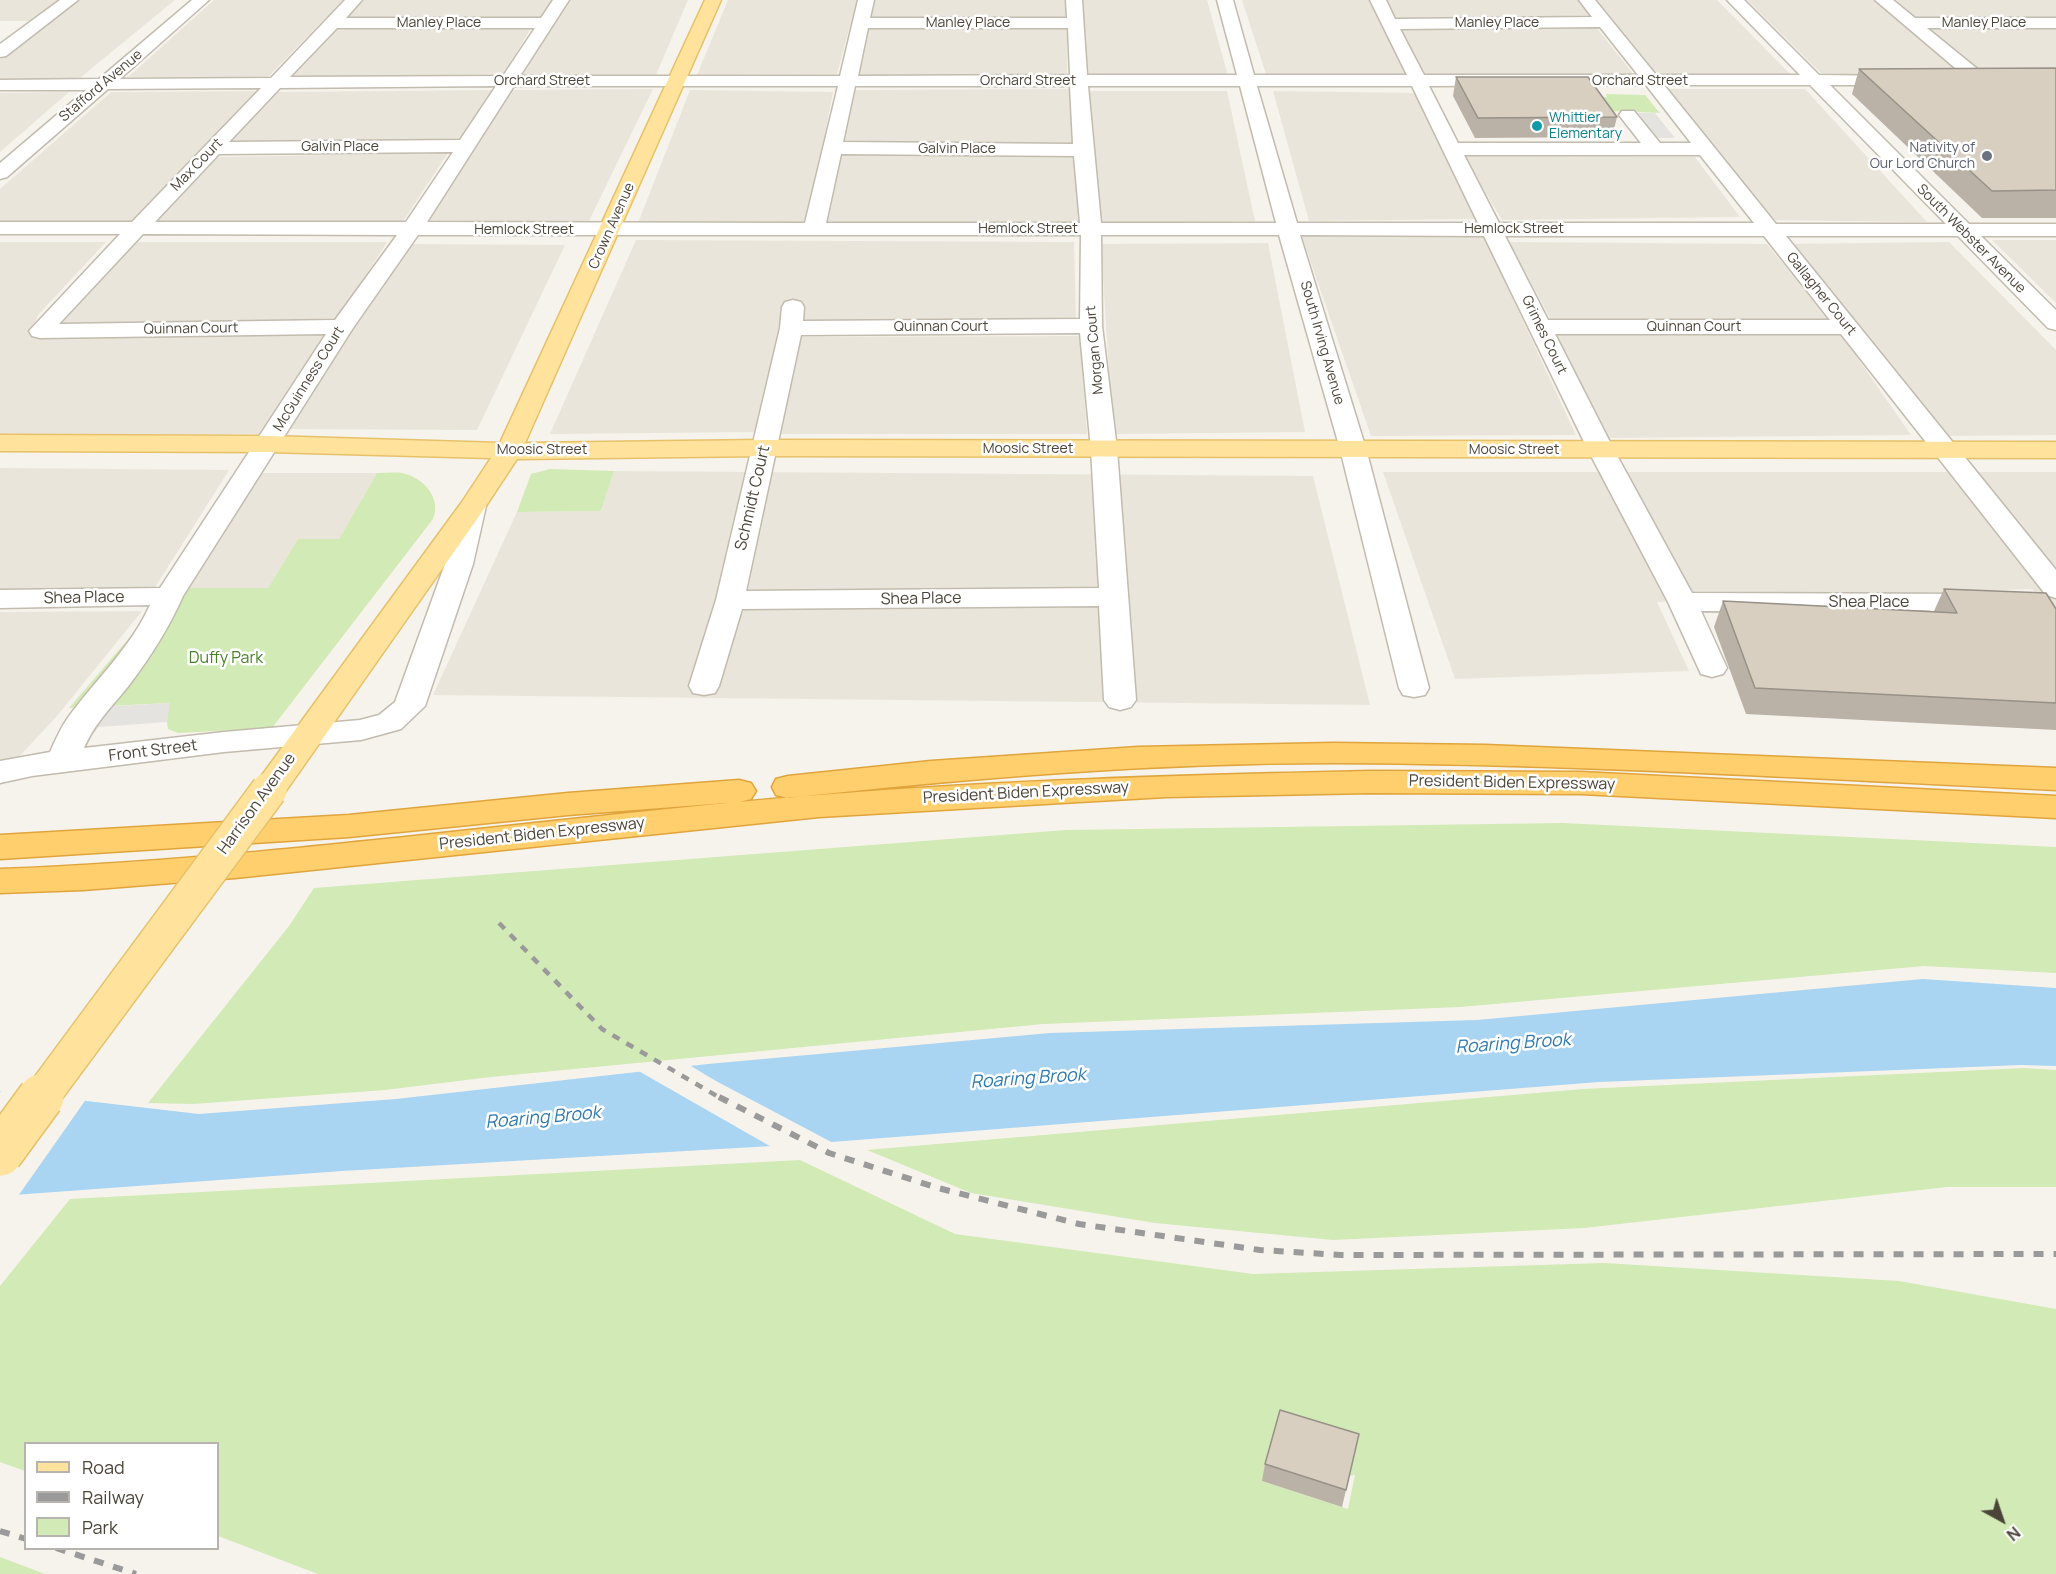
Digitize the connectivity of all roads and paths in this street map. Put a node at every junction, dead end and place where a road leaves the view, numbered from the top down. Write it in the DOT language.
graph roads {
  1 [pos="70,0"];
  2 [pos="201,0"];
  3 [pos="354,0"];
  4 [pos="561,0"];
  5 [pos="712,0"];
  6 [pos="866,0"];
  7 [pos="1225,0"];
  8 [pos="1378,0"];
  9 [pos="1587,0"];
  10 [pos="1735,0"];
  11 [pos="1883,0"];
  12 [pos="1075,11"];
  13 [pos="1604,22"];
  14 [pos="333,23"];
  15 [pos="546,23"];
  16 [pos="861,23"];
  17 [pos="1912,23"];
  18 [pos="2056,23"];
  19 [pos="1390,24"];
  20 [pos="0,52"];
  21 [pos="676,80"];
  22 [pos="1815,80"];
  23 [pos="1922,80"];
  24 [pos="1957,80"];
  25 [pos="2001,80"];
  26 [pos="507,81"];
  27 [pos="848,81"];
  28 [pos="1080,81"];
  29 [pos="1248,81"];
  30 [pos="1418,81"];
  31 [pos="1651,81"];
  32 [pos="1980,81"];
  33 [pos="275,82"];
  34 [pos="102,84"];
  35 [pos="0,85"];
  36 [pos="1628,115"];
  37 [pos="464,146"];
  38 [pos="215,148"];
  39 [pos="831,148"];
  40 [pos="1452,149"];
  41 [pos="1655,149"];
  42 [pos="1706,149"];
  43 [pos="1083,150"];
  44 [pos="0,172"];
  45 [pos="0,228"];
  46 [pos="412,229"];
  47 [pos="1091,229"];
  48 [pos="1288,229"];
  49 [pos="1491,229"];
  50 [pos="1767,229"];
  51 [pos="135,230"];
  52 [pos="610,230"];
  53 [pos="814,230"];
  54 [pos="1961,230"];
  55 [pos="2056,230"];
  56 [pos="792,318"];
  57 [pos="2056,323"];
  58 [pos="1091,326"];
  59 [pos="342,327"];
  60 [pos="1540,327"];
  61 [pos="1848,327"];
  62 [pos="40,331"];
  63 [pos="0,443"];
  64 [pos="268,444"];
  65 [pos="764,448"];
  66 [pos="1104,449"];
  67 [pos="1353,449"];
  68 [pos="1600,450"];
  69 [pos="1945,450"];
  70 [pos="2056,450"];
  71 [pos="509,451"];
  72 [pos="473,506"];
  73 [pos="169,596"];
  74 [pos="1112,597"];
  75 [pos="0,600"];
  76 [pos="730,600"];
  77 [pos="2038,600"];
  78 [pos="1682,602"];
  79 [pos="1712,668"];
  80 [pos="704,686"];
  81 [pos="1414,688"];
  82 [pos="1120,700"];
  83 [pos="306,736"];
  84 [pos="62,761"];
  85 [pos="0,772"];
  86 [pos="2056,779"];
  87 [pos="2056,807"];
  88 [pos="0,847"];
  89 [pos="0,881"];
  90 [pos="0,1153"];
  1 -- 20 [label="street"];
  2 -- 34 [label="street, Stafford Avenue"];
  3 -- 14 [label="street, Max Court"];
  4 -- 15 [label="street, McGuinness Court"];
  5 -- 21 [label="main road, Crown Avenue"];
  6 -- 16 [label="street"];
  7 -- 29 [label="street, South Irving Avenue"];
  8 -- 19 [label="street, Grimes Court"];
  9 -- 13 [label="street, Gallagher Court"];
  10 -- 22 [label="street, South Webster Avenue"];
  11 -- 17 [label="street"];
  12 -- 16 [label="street, Manley Place"];
  12 -- 28 [label="street, Morgan Court"];
  13 -- 19 [label="street, Manley Place"];
  13 -- 31 [label="street, Gallagher Court"];
  14 -- 15 [label="street, Manley Place"];
  14 -- 33 [label="street, Max Court"];
  15 -- 26 [label="street, McGuinness Court"];
  16 -- 27 [label="street"];
  17 -- 18 [label="street, Manley Place"];
  17 -- 32 [label="street"];
  19 -- 30 [label="street, Grimes Court"];
  21 -- 26 [label="street, Orchard Street"];
  21 -- 27 [label="street, Orchard Street"];
  21 -- 52 [label="main road, Crown Avenue"];
  22 -- 23 [label="street, Orchard Street"];
  22 -- 31 [label="street, Orchard Street"];
  22 -- 54 [label="street, South Webster Avenue"];
  24 -- 32 [label="street"];
  25 -- 32 [label="street"];
  26 -- 33 [label="street, Orchard Street"];
  26 -- 37 [label="street, McGuinness Court"];
  27 -- 28 [label="street, Orchard Street"];
  27 -- 39 [label="street"];
  28 -- 29 [label="street, Orchard Street"];
  28 -- 43 [label="street, Morgan Court"];
  29 -- 30 [label="street, Orchard Street"];
  29 -- 48 [label="street, South Irving Avenue"];
  30 -- 31 [label="street, Orchard Street"];
  30 -- 40 [label="street, Grimes Court"];
  31 -- 42 [label="street, Gallagher Court"];
  33 -- 34 [label="street, Orchard Street"];
  33 -- 38 [label="street, Max Court"];
  34 -- 35 [label="street, Orchard Street"];
  34 -- 44 [label="street, Stafford Avenue"];
  36 -- 41 [label="street"];
  37 -- 38 [label="street, Galvin Place"];
  37 -- 46 [label="street, McGuinness Court"];
  38 -- 51 [label="street, Max Court"];
  39 -- 43 [label="street, Galvin Place"];
  39 -- 53 [label="street"];
  40 -- 41 [label="street"];
  40 -- 49 [label="street, Grimes Court"];
  41 -- 42 [label="street"];
  42 -- 50 [label="street, Gallagher Court"];
  43 -- 47 [label="street, Morgan Court"];
  45 -- 51 [label="street, Hemlock Street"];
  46 -- 51 [label="street, Hemlock Street"];
  46 -- 52 [label="street, Hemlock Street"];
  46 -- 59 [label="street, McGuinness Court"];
  47 -- 48 [label="street, Hemlock Street"];
  47 -- 53 [label="street, Hemlock Street"];
  47 -- 58 [label="street, Morgan Court"];
  48 -- 49 [label="street, Hemlock Street"];
  48 -- 67 [label="street, South Irving Avenue"];
  49 -- 50 [label="street, Hemlock Street"];
  49 -- 60 [label="street, Grimes Court"];
  50 -- 54 [label="street, Hemlock Street"];
  50 -- 61 [label="street, Gallagher Court"];
  51 -- 62 [label="street, Max Court"];
  52 -- 53 [label="street, Hemlock Street"];
  52 -- 71 [label="main road, Crown Avenue"];
  54 -- 55 [label="street, Hemlock Street"];
  54 -- 57 [label="street, South Webster Avenue"];
  56 -- 58 [label="street, Quinnan Court"];
  56 -- 65 [label="street, Schmidt Court"];
  58 -- 66 [label="street, Morgan Court"];
  59 -- 62 [label="street, Quinnan Court"];
  59 -- 64 [label="street, McGuinness Court"];
  60 -- 61 [label="street, Quinnan Court"];
  60 -- 68 [label="street, Grimes Court"];
  61 -- 69 [label="street, Gallagher Court"];
  63 -- 64 [label="main road, Moosic Street"];
  64 -- 71 [label="main road, Moosic Street"];
  64 -- 73 [label="street, McGuinness Court"];
  65 -- 66 [label="main road, Moosic Street"];
  65 -- 71 [label="main road, Moosic Street"];
  65 -- 76 [label="street, Schmidt Court"];
  66 -- 67 [label="main road, Moosic Street"];
  66 -- 74 [label="street, Morgan Court"];
  67 -- 68 [label="main road, Moosic Street"];
  67 -- 81 [label="street, South Irving Avenue"];
  68 -- 69 [label="main road, Moosic Street"];
  68 -- 78 [label="street, Grimes Court"];
  69 -- 70 [label="main road, Moosic Street"];
  69 -- 77 [label="street, Gallagher Court"];
  71 -- 72 [label="main road, Harrison Avenue"];
  72 -- 83 [label="main road, Harrison Avenue"];
  72 -- 83 [label="street, Front Street"];
  73 -- 75 [label="street, Shea Place"];
  73 -- 84 [label="street, McGuinness Court"];
  74 -- 76 [label="street, Shea Place"];
  74 -- 82 [label="street, Morgan Court"];
  76 -- 80 [label="street, Schmidt Court"];
  77 -- 78 [label="street, Shea Place"];
  78 -- 79 [label="street, Grimes Court"];
  83 -- 84 [label="street, Front Street"];
  83 -- 90 [label="main road, Harrison Avenue, bridge"];
  84 -- 85 [label="street, Front Street"];
  86 -- 88 [label="highway, President Biden Expressway"];
  87 -- 89 [label="highway, President Biden Expressway"];
}
